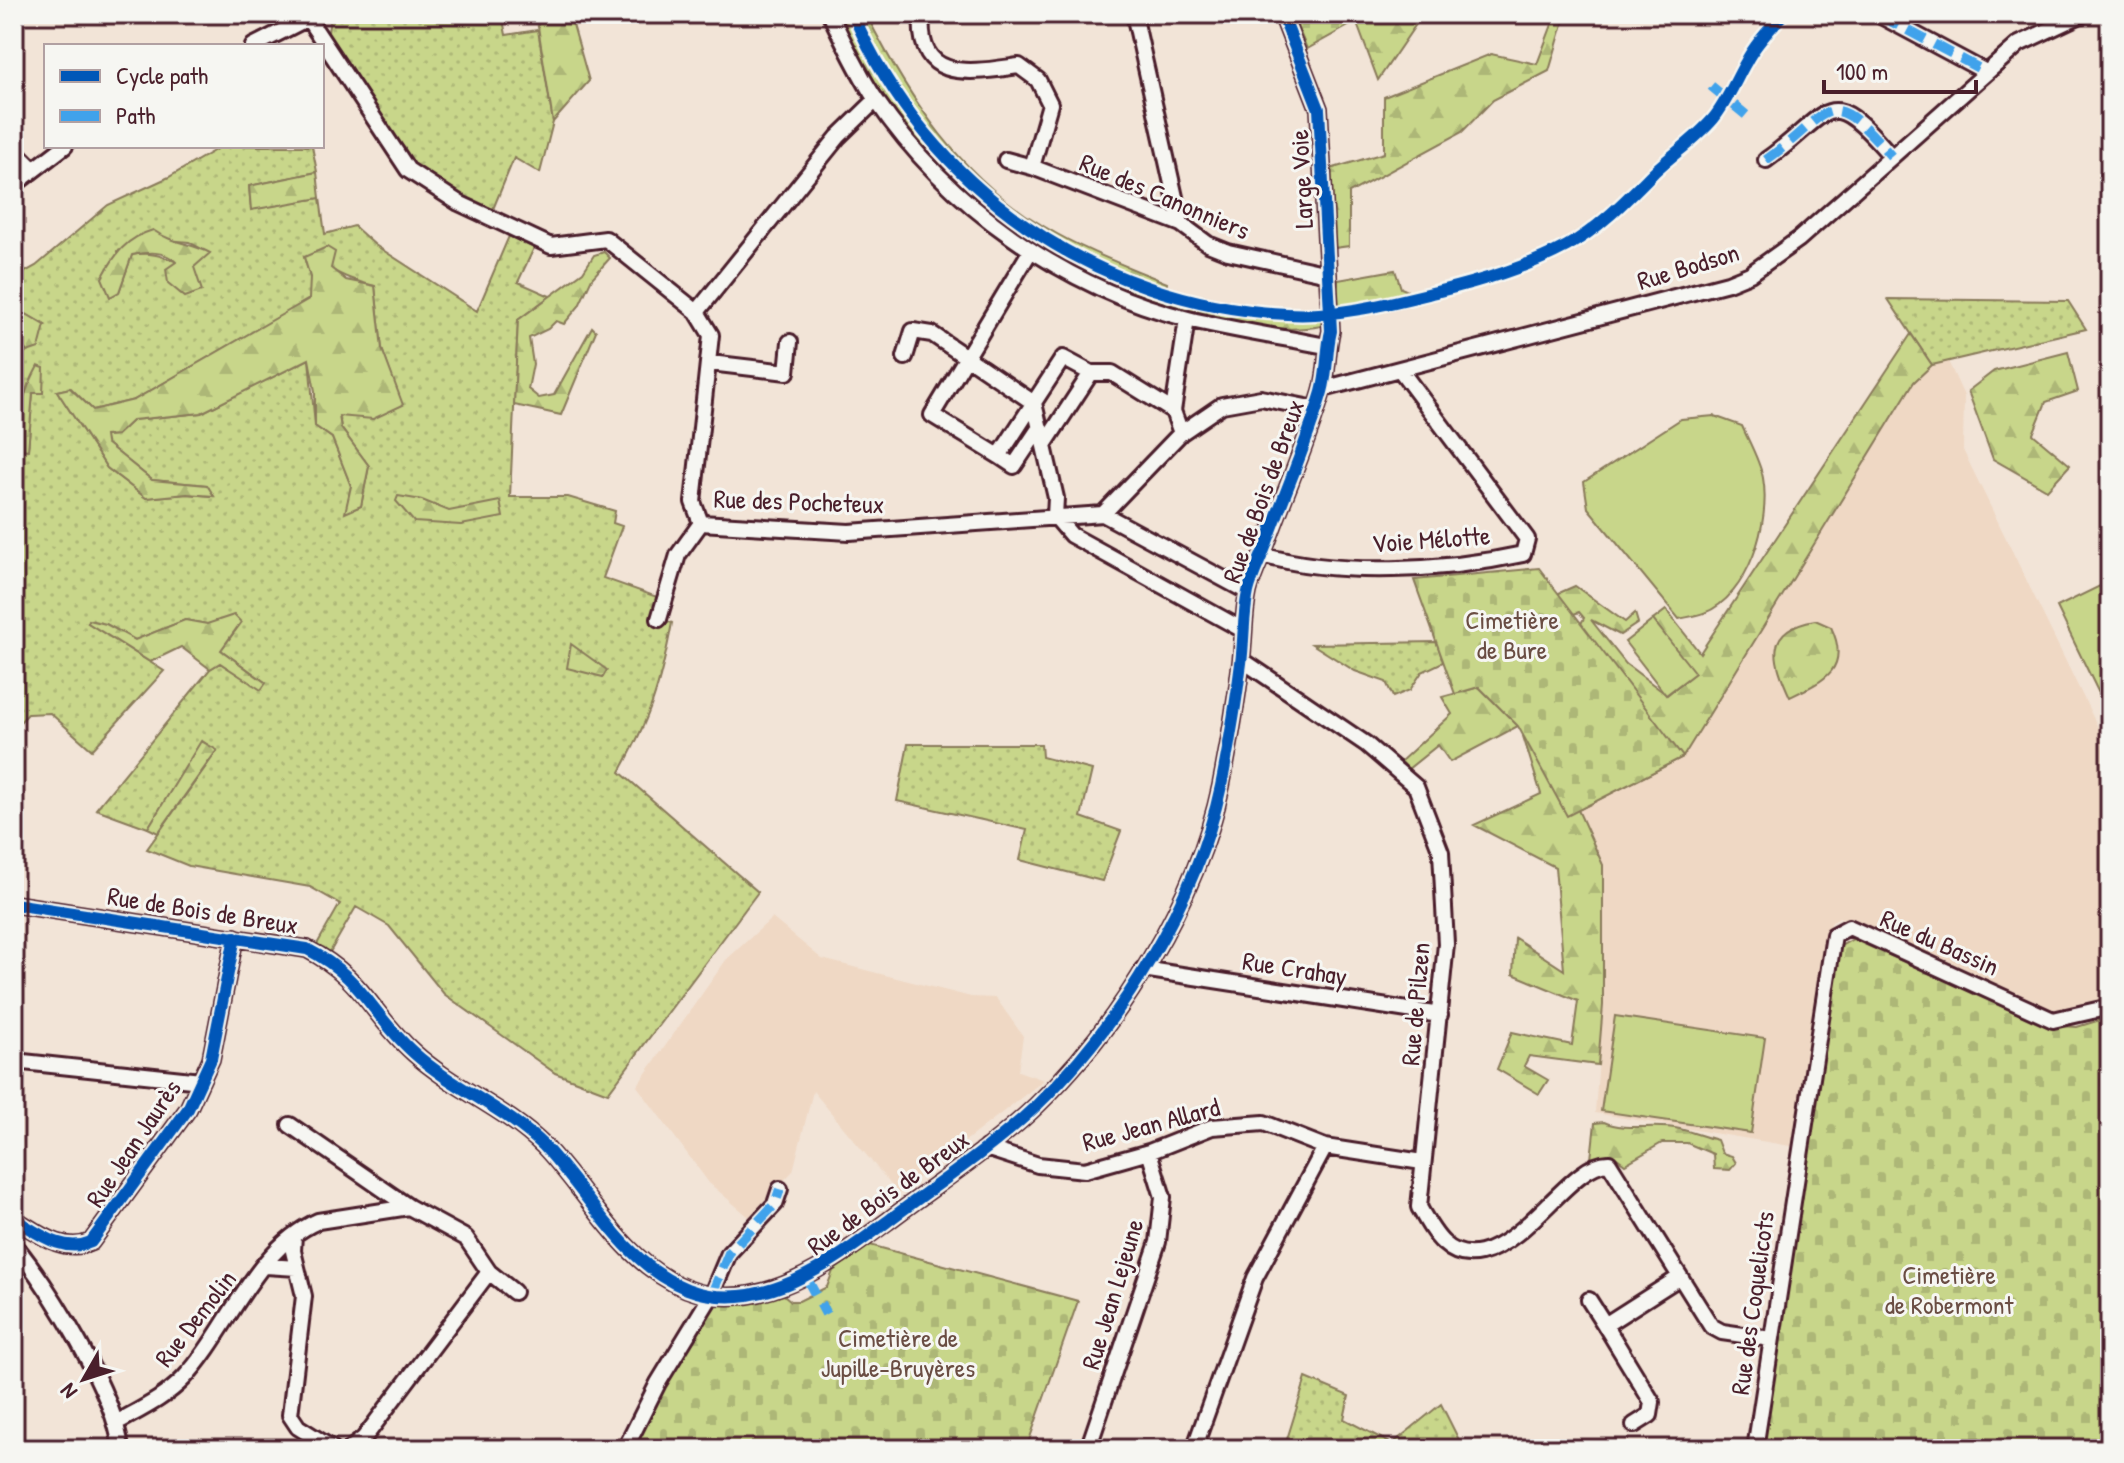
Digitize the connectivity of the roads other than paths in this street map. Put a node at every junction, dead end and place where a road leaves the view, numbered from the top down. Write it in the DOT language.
graph roads {
  1 [pos="830,14"];
  2 [pos="922,14"];
  3 [pos="1134,14"];
  4 [pos="1282,14"];
  5 [pos="2083,14"];
  6 [pos="304,16"];
  7 [pos="1881,16"];
  8 [pos="256,44"];
  9 [pos="323,44"];
  10 [pos="324,46"];
  11 [pos="1984,71"];
  12 [pos="876,100"];
  13 [pos="62,148"];
  14 [pos="14,150"];
  15 [pos="1891,156"];
  16 [pos="1006,160"];
  17 [pos="1766,160"];
  18 [pos="1032,167"];
  19 [pos="32,168"];
  20 [pos="14,185"];
  21 [pos="1181,224"];
  22 [pos="1031,250"];
  23 [pos="1328,274"];
  24 [pos="697,312"];
  25 [pos="1187,319"];
  26 [pos="790,342"];
  27 [pos="1326,346"];
  28 [pos="905,357"];
  29 [pos="967,358"];
  30 [pos="710,363"];
  31 [pos="1401,371"];
  32 [pos="1091,373"];
  33 [pos="1323,389"];
  34 [pos="1034,403"];
  35 [pos="1316,409"];
  36 [pos="1173,411"];
  37 [pos="1040,427"];
  38 [pos="1181,433"];
  39 [pos="1044,445"];
  40 [pos="999,456"];
  41 [pos="1103,514"];
  42 [pos="1055,516"];
  43 [pos="701,523"];
  44 [pos="1262,555"];
  45 [pos="1248,592"];
  46 [pos="659,619"];
  47 [pos="1243,630"];
  48 [pos="1242,660"];
  49 [pos="14,904"];
  50 [pos="235,937"];
  51 [pos="1143,969"];
  52 [pos="2110,1007"];
  53 [pos="1440,1015"];
  54 [pos="14,1061"];
  55 [pos="201,1081"];
  56 [pos="290,1125"];
  57 [pos="1325,1147"];
  58 [pos="986,1148"];
  59 [pos="1149,1152"];
  60 [pos="1422,1162"];
  61 [pos="1797,1163"];
  62 [pos="378,1185"];
  63 [pos="780,1189"];
  64 [pos="409,1207"];
  65 [pos="366,1212"];
  66 [pos="14,1219"];
  67 [pos="294,1235"];
  68 [pos="14,1244"];
  69 [pos="266,1266"];
  70 [pos="297,1268"];
  71 [pos="489,1272"];
  72 [pos="1680,1277"];
  73 [pos="514,1292"];
  74 [pos="711,1296"];
  75 [pos="1589,1300"];
  76 [pos="1605,1325"];
  77 [pos="1771,1339"];
  78 [pos="118,1422"];
  79 [pos="1634,1425"];
  80 [pos="121,1449"];
  81 [pos="333,1449"];
  82 [pos="350,1449"];
  83 [pos="625,1449"];
  84 [pos="1088,1449"];
  85 [pos="1194,1449"];
  86 [pos="1755,1449"];
  1 -- 12 [label="street"];
  2 -- 18 [label="street"];
  3 -- 21 [label="street"];
  4 -- 23 [label="street, Large Voie"];
  5 -- 11 [label="street, Rue Bodson"];
  6 -- 8 [label="street"];
  6 -- 9 [label="street"];
  7 -- 11 [label="street"];
  10 -- 24 [label="street"];
  11 -- 15 [label="street, Rue Bodson"];
  12 -- 22 [label="street"];
  12 -- 24 [label="street"];
  13 -- 19 [label="street"];
  14 -- 19 [label="street"];
  15 -- 17 [label="street"];
  15 -- 31 [label="street, Rue Bodson"];
  16 -- 18 [label="street, Rue des Canonniers"];
  18 -- 21 [label="street, Rue des Canonniers"];
  19 -- 20 [label="street"];
  21 -- 23 [label="street, Rue des Canonniers"];
  22 -- 25 [label="street"];
  22 -- 29 [label="street"];
  23 -- 27 [label="street, Large Voie"];
  24 -- 30 [label="street, Rue des Pocheteux"];
  25 -- 27 [label="street"];
  25 -- 36 [label="street"];
  26 -- 30 [label="street"];
  27 -- 33 [label="street, Rue de Bois de Breux"];
  28 -- 29 [label="street"];
  29 -- 34 [label="street"];
  29 -- 40 [label="street"];
  30 -- 43 [label="street, Rue des Pocheteux"];
  31 -- 33 [label="street, Rue Bodson"];
  31 -- 44 [label="street, Voie Mélotte"];
  32 -- 34 [label="street"];
  32 -- 36 [label="street"];
  32 -- 39 [label="street"];
  33 -- 35 [label="street, Rue de Bois de Breux"];
  34 -- 37 [label="street"];
  34 -- 40 [label="street"];
  35 -- 38 [label="street"];
  35 -- 44 [label="street, Rue de Bois de Breux"];
  36 -- 38 [label="street"];
  37 -- 39 [label="street"];
  37 -- 40 [label="street"];
  38 -- 41 [label="street"];
  39 -- 42 [label="street"];
  41 -- 42 [label="street, Rue des Pocheteux"];
  41 -- 45 [label="street"];
  42 -- 43 [label="street, Rue des Pocheteux"];
  42 -- 47 [label="street"];
  43 -- 46 [label="street"];
  44 -- 45 [label="street, Rue de Bois de Breux"];
  45 -- 47 [label="street, Rue de Bois de Breux"];
  47 -- 48 [label="street, Rue de Bois de Breux"];
  48 -- 51 [label="street, Rue de Bois de Breux"];
  48 -- 53 [label="street, Rue de Pilzen"];
  49 -- 50 [label="street, Rue de Bois de Breux"];
  50 -- 55 [label="street, Rue Jean Jaurès"];
  50 -- 74 [label="street, Rue de Bois de Breux"];
  51 -- 53 [label="street, Rue Crahay"];
  51 -- 58 [label="street, Rue de Bois de Breux"];
  52 -- 61 [label="street, Rue du Bassin"];
  53 -- 60 [label="street, Rue de Pilzen"];
  54 -- 55 [label="street"];
  55 -- 66 [label="street, Rue Jean Jaurès"];
  56 -- 62 [label="street"];
  57 -- 59 [label="street, Rue Jean Allard"];
  57 -- 60 [label="street, Rue Jean Allard"];
  57 -- 85 [label="street"];
  58 -- 59 [label="street, Rue Jean Allard"];
  58 -- 74 [label="street, Rue de Bois de Breux"];
  59 -- 84 [label="street, Rue Jean Lejeune"];
  60 -- 72 [label="street, Rue de Pilzen"];
  61 -- 77 [label="street, Rue des Coquelicots"];
  62 -- 64 [label="street"];
  62 -- 65 [label="street"];
  63 -- 74 [label="street"];
  64 -- 65 [label="street"];
  64 -- 71 [label="street"];
  65 -- 67 [label="street"];
  67 -- 69 [label="street, Rue Demolin"];
  67 -- 70 [label="street"];
  68 -- 78 [label="street"];
  69 -- 70 [label="street, Rue Demolin"];
  69 -- 78 [label="street, Rue Demolin"];
  70 -- 81 [label="street"];
  71 -- 73 [label="street"];
  71 -- 82 [label="street"];
  72 -- 76 [label="street"];
  72 -- 77 [label="street"];
  74 -- 83 [label="street"];
  75 -- 76 [label="street"];
  76 -- 79 [label="street"];
  77 -- 86 [label="street, Rue des Coquelicots"];
  78 -- 80 [label="street"];
}
